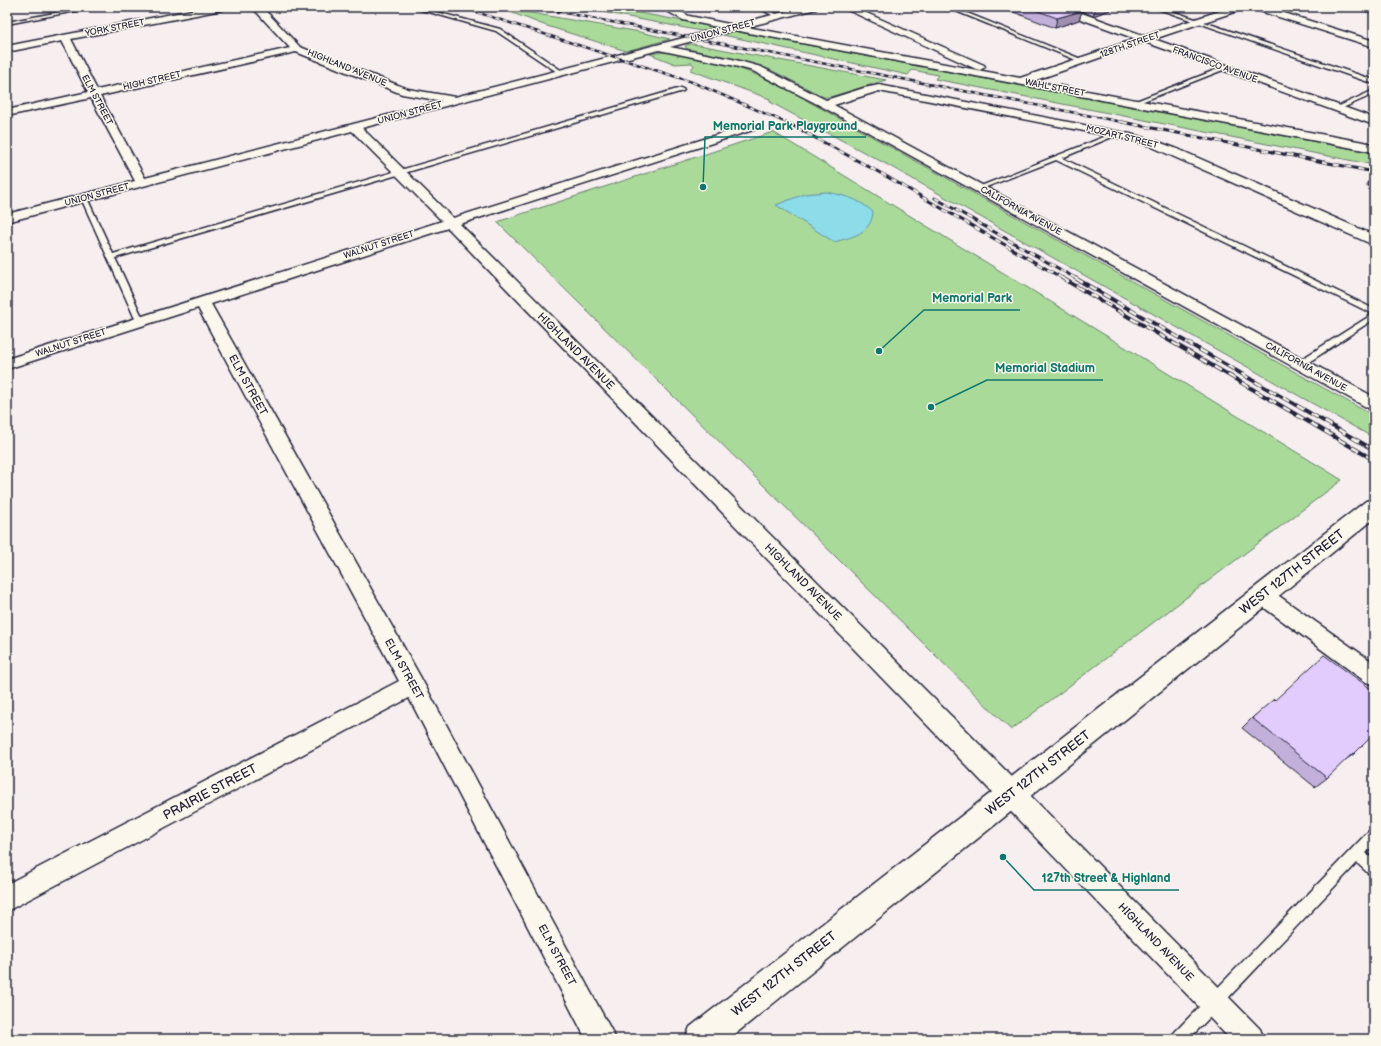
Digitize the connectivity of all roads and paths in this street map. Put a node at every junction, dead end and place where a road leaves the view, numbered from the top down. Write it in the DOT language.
graph roads {
  1 [pos="95,7"];
  2 [pos="222,7"];
  3 [pos="257,7"];
  4 [pos="413,7"];
  5 [pos="665,7"];
  6 [pos="760,7"];
  7 [pos="813,7"];
  8 [pos="846,7"];
  9 [pos="948,7"];
  10 [pos="1056,7"];
  11 [pos="1155,7"];
  12 [pos="1240,7"];
  13 [pos="1256,7"];
  14 [pos="1356,7"];
  15 [pos="1374,12"];
  16 [pos="778,16"];
  17 [pos="1198,22"];
  18 [pos="7,23"];
  19 [pos="736,27"];
  20 [pos="66,38"];
  21 [pos="1146,40"];
  22 [pos="1374,44"];
  23 [pos="658,48"];
  24 [pos="7,49"];
  25 [pos="297,49"];
  26 [pos="1083,61"];
  27 [pos="1224,68"];
  28 [pos="562,73"];
  29 [pos="1019,82"];
  30 [pos="1374,82"];
  31 [pos="681,90"];
  32 [pos="1374,92"];
  33 [pos="94,94"];
  34 [pos="402,98"];
  35 [pos="459,100"];
  36 [pos="1134,103"];
  37 [pos="825,104"];
  38 [pos="1336,109"];
  39 [pos="7,113"];
  40 [pos="390,118"];
  41 [pos="1374,122"];
  42 [pos="752,127"];
  43 [pos="354,128"];
  44 [pos="1116,134"];
  45 [pos="1374,148"];
  46 [pos="1058,158"];
  47 [pos="401,172"];
  48 [pos="142,183"];
  49 [pos="980,188"];
  50 [pos="84,198"];
  51 [pos="7,218"];
  52 [pos="450,223"];
  53 [pos="1374,240"];
  54 [pos="111,257"];
  55 [pos="202,302"];
  56 [pos="1374,312"];
  57 [pos="1374,316"];
  58 [pos="140,321"];
  59 [pos="7,364"];
  60 [pos="1300,364"];
  61 [pos="1374,404"];
  62 [pos="1374,507"];
  63 [pos="1262,595"];
  64 [pos="1374,675"];
  65 [pos="413,685"];
  66 [pos="1012,794"];
  67 [pos="1374,836"];
  68 [pos="1357,854"];
  69 [pos="1374,869"];
  70 [pos="7,898"];
  71 [pos="1214,1002"];
  72 [pos="602,1039"];
  73 [pos="702,1039"];
  74 [pos="1178,1039"];
  75 [pos="1250,1039"];
  1 -- 18 [label="lane"];
  2 -- 20 [label="street, YORK STREET"];
  3 -- 25 [label="street, HIGHLAND AVENUE"];
  4 -- 28 [label="lane"];
  5 -- 19 [label="street"];
  6 -- 16 [label="lane"];
  7 -- 16 [label="street, UNION STREET"];
  8 -- 29 [label="street"];
  9 -- 26 [label="lane"];
  10 -- 21 [label="street, FRANCISCO AVENUE"];
  11 -- 17 [label="lane"];
  12 -- 17 [label="street, 128TH STREET"];
  13 -- 22 [label="street"];
  14 -- 15 [label="lane"];
  16 -- 19 [label="street, UNION STREET"];
  17 -- 21 [label="street, 128TH STREET"];
  17 -- 30 [label="lane"];
  19 -- 23 [label="street, UNION STREET"];
  19 -- 29 [label="street, WAHL STREET"];
  20 -- 24 [label="street, YORK STREET"];
  20 -- 33 [label="street, ELM STREET"];
  21 -- 26 [label="street, 128TH STREET"];
  21 -- 27 [label="street, FRANCISCO AVENUE"];
  23 -- 28 [label="street, UNION STREET"];
  23 -- 37 [label="street, CALIFORNIA AVENUE"];
  25 -- 33 [label="street, HIGH STREET"];
  25 -- 34 [label="street, HIGHLAND AVENUE"];
  26 -- 29 [label="street, 128TH STREET"];
  27 -- 36 [label="lane"];
  27 -- 38 [label="street, FRANCISCO AVENUE"];
  28 -- 35 [label="street, UNION STREET"];
  29 -- 36 [label="street, WAHL STREET"];
  31 -- 47 [label="lane"];
  32 -- 38 [label="lane"];
  33 -- 39 [label="street, HIGH STREET"];
  33 -- 48 [label="street, ELM STREET"];
  34 -- 35 [label="street, HIGHLAND AVENUE"];
  34 -- 40 [label="street"];
  35 -- 40 [label="street, UNION STREET"];
  36 -- 45 [label="street, WAHL STREET"];
  37 -- 44 [label="street, MOZART STREET"];
  37 -- 49 [label="street, CALIFORNIA AVENUE"];
  38 -- 41 [label="street, FRANCISCO AVENUE"];
  40 -- 43 [label="street, UNION STREET"];
  42 -- 52 [label="street, WALNUT STREET"];
  43 -- 47 [label="street, HIGHLAND AVENUE"];
  43 -- 48 [label="street, UNION STREET"];
  44 -- 46 [label="lane"];
  44 -- 53 [label="street, MOZART STREET"];
  46 -- 49 [label="lane"];
  46 -- 56 [label="lane"];
  47 -- 52 [label="street, HIGHLAND AVENUE"];
  47 -- 54 [label="lane"];
  48 -- 50 [label="street, UNION STREET"];
  49 -- 60 [label="street, CALIFORNIA AVENUE"];
  50 -- 51 [label="street, UNION STREET"];
  50 -- 54 [label="lane"];
  52 -- 55 [label="street, WALNUT STREET"];
  52 -- 66 [label="street, HIGHLAND AVENUE"];
  54 -- 58 [label="lane"];
  55 -- 58 [label="street, WALNUT STREET"];
  55 -- 65 [label="street, ELM STREET"];
  57 -- 60 [label="lane"];
  58 -- 59 [label="street, WALNUT STREET"];
  60 -- 61 [label="street, CALIFORNIA AVENUE"];
  62 -- 63 [label="main road, WEST 127TH STREET"];
  63 -- 64 [label="street"];
  63 -- 66 [label="main road, WEST 127TH STREET"];
  65 -- 70 [label="street, PRAIRIE STREET"];
  65 -- 72 [label="street, ELM STREET"];
  66 -- 71 [label="street, HIGHLAND AVENUE"];
  66 -- 73 [label="main road, WEST 127TH STREET"];
  67 -- 68 [label="lane"];
  68 -- 69 [label="lane"];
  68 -- 71 [label="lane"];
  71 -- 74 [label="lane"];
  71 -- 75 [label="street, HIGHLAND AVENUE"];
}
